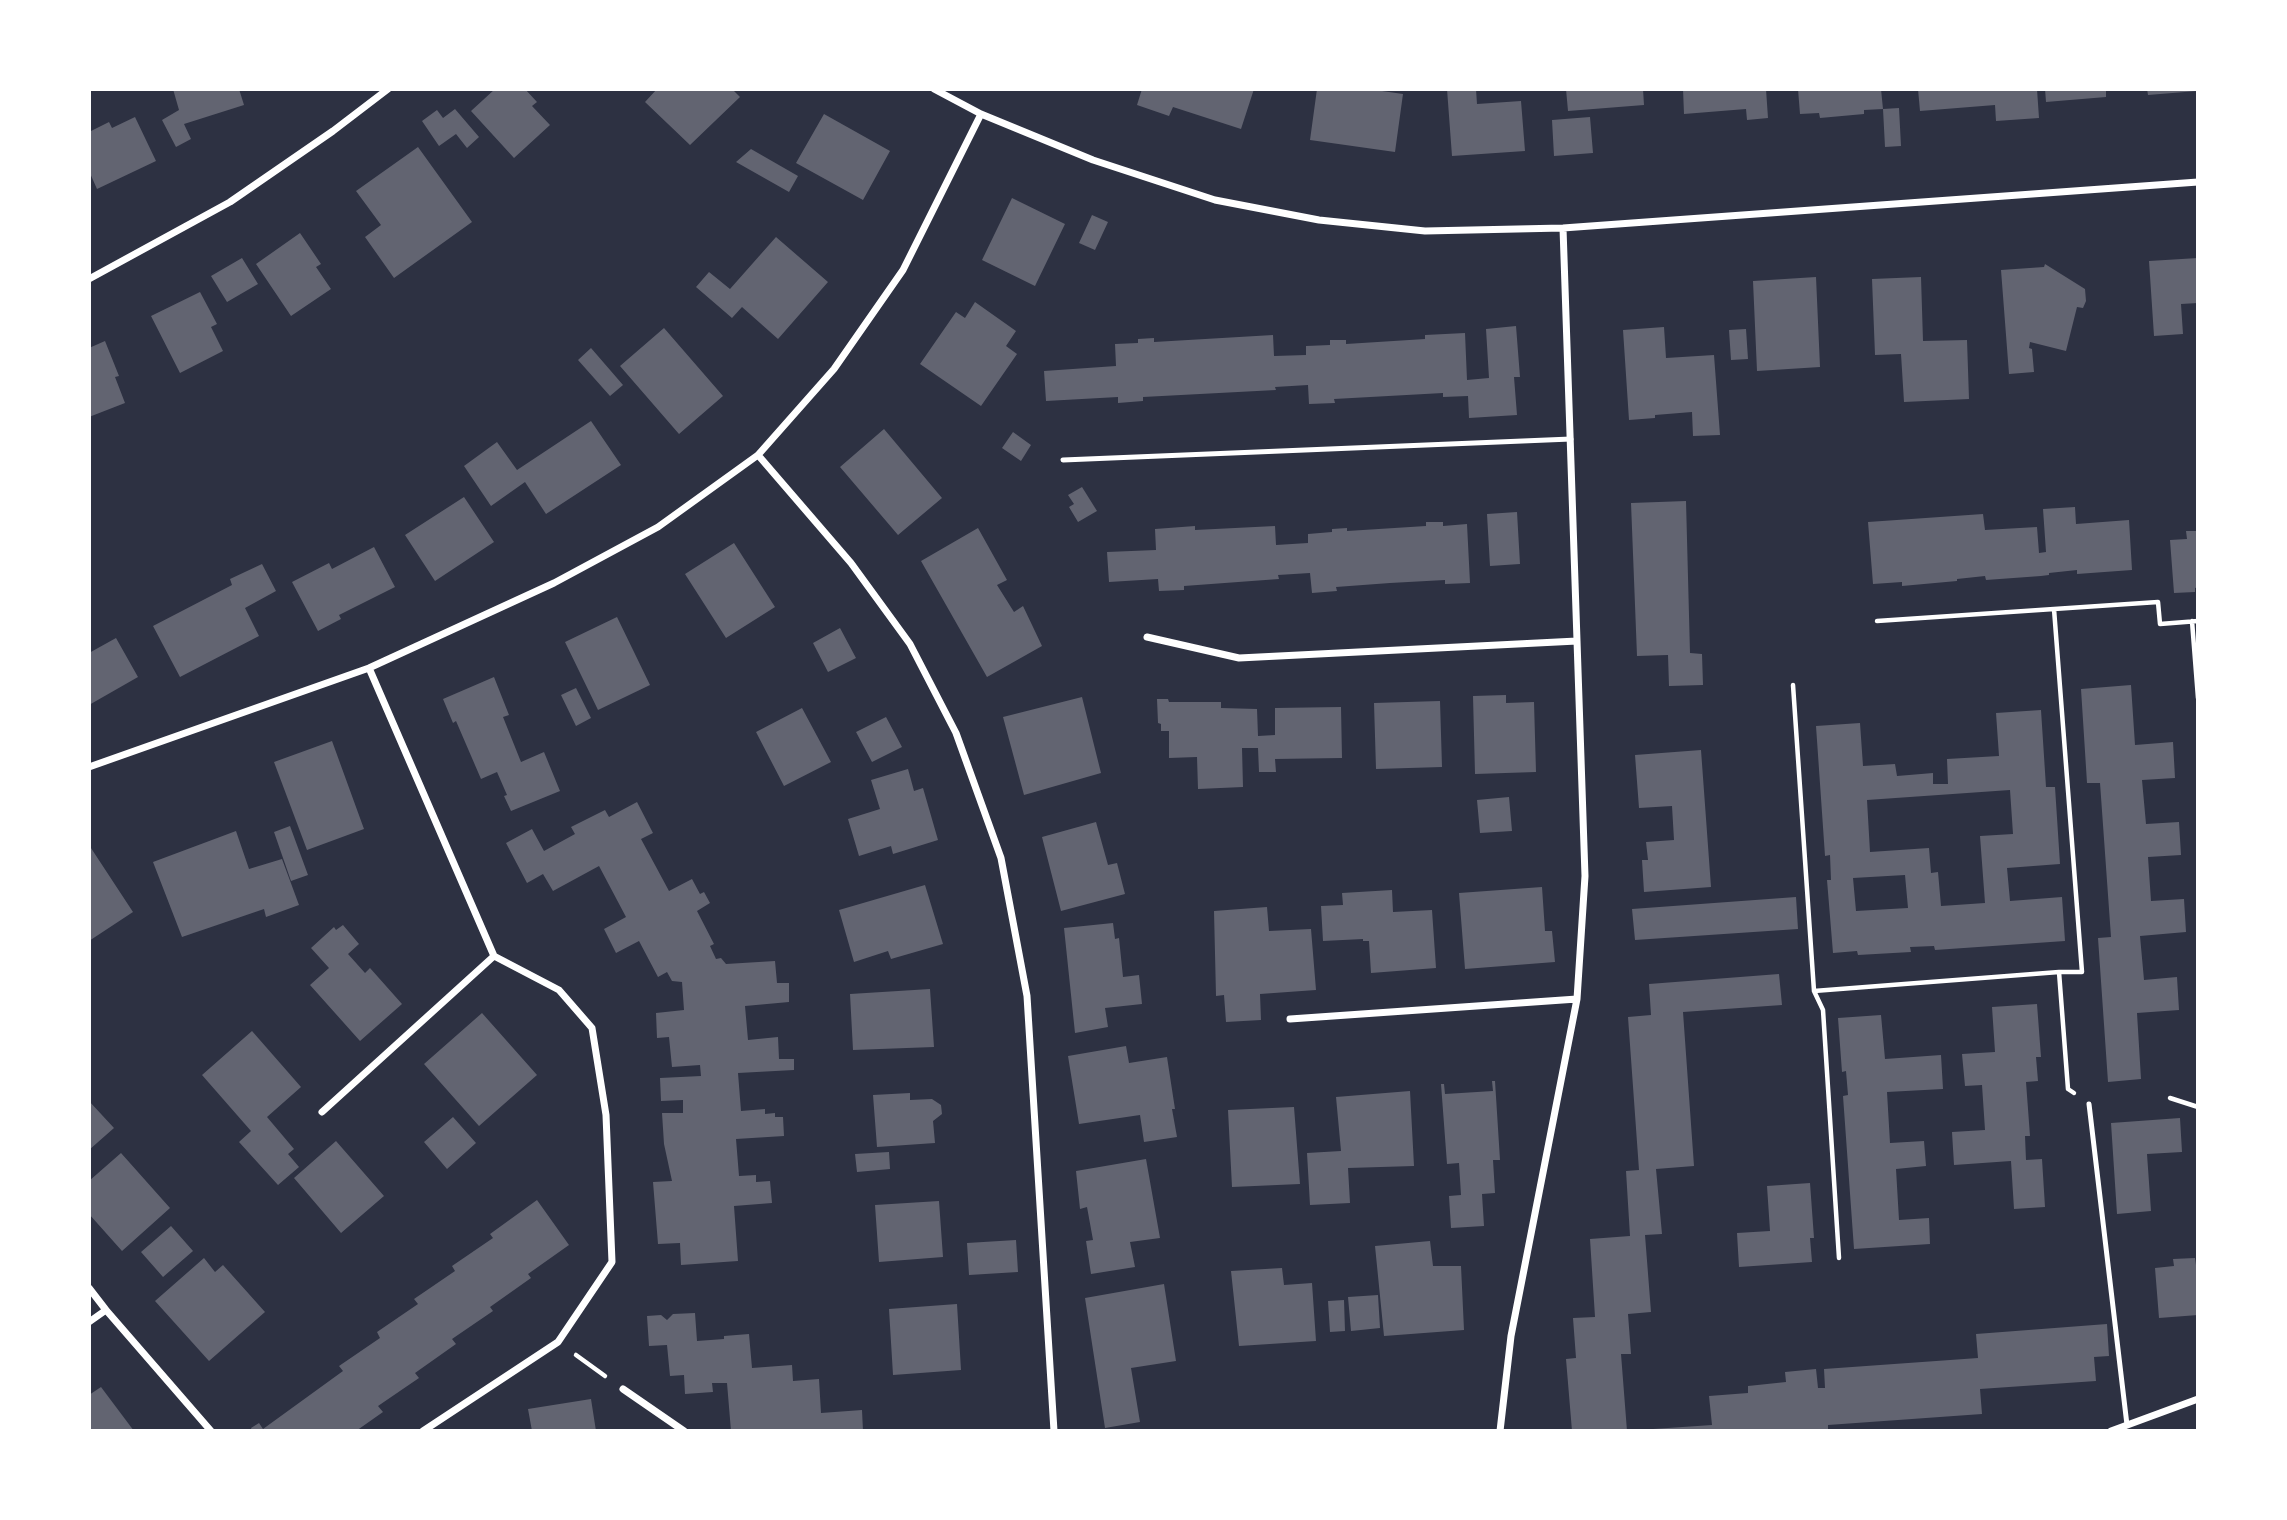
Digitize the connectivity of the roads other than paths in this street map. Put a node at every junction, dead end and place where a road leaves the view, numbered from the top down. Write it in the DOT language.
graph roads {
  1 [pos="388,89"];
  2 [pos="934,89"];
  3 [pos="981,114"];
  4 [pos="2198,182"];
  5 [pos="1563,228"];
  6 [pos="89,279"];
  7 [pos="1571,439"];
  8 [pos="758,455"];
  9 [pos="1063,460"];
  10 [pos="1147,637"];
  11 [pos="1577,641"];
  12 [pos="369,668"];
  13 [pos="89,767"];
  14 [pos="494,956"];
  15 [pos="1577,999"];
  16 [pos="1290,1019"];
  17 [pos="2089,1104"];
  18 [pos="322,1112"];
  19 [pos="89,1288"];
  20 [pos="106,1310"];
  21 [pos="89,1322"];
  22 [pos="623,1389"];
  23 [pos="2198,1399"];
  24 [pos="2127,1425"];
  25 [pos="211,1431"];
  26 [pos="424,1431"];
  27 [pos="684,1431"];
  28 [pos="1054,1431"];
  29 [pos="1500,1431"];
  30 [pos="2111,1431"];
  1 -- 6 [label="street"];
  2 -- 3 [label="street"];
  3 -- 5 [label="street"];
  3 -- 8 [label="street"];
  4 -- 5 [label="street"];
  5 -- 7 [label="street"];
  7 -- 9 [label="lane"];
  7 -- 11 [label="street"];
  8 -- 12 [label="street"];
  8 -- 28 [label="street"];
  10 -- 11 [label="street"];
  11 -- 15 [label="street"];
  12 -- 13 [label="street"];
  12 -- 14 [label="street"];
  14 -- 18 [label="street"];
  14 -- 26 [label="street"];
  15 -- 16 [label="street"];
  15 -- 29 [label="street"];
  17 -- 24 [label="lane"];
  19 -- 20 [label="street"];
  20 -- 21 [label="street"];
  20 -- 25 [label="street"];
  22 -- 27 [label="street"];
  23 -- 24 [label="street"];
  24 -- 30 [label="street"];
}
